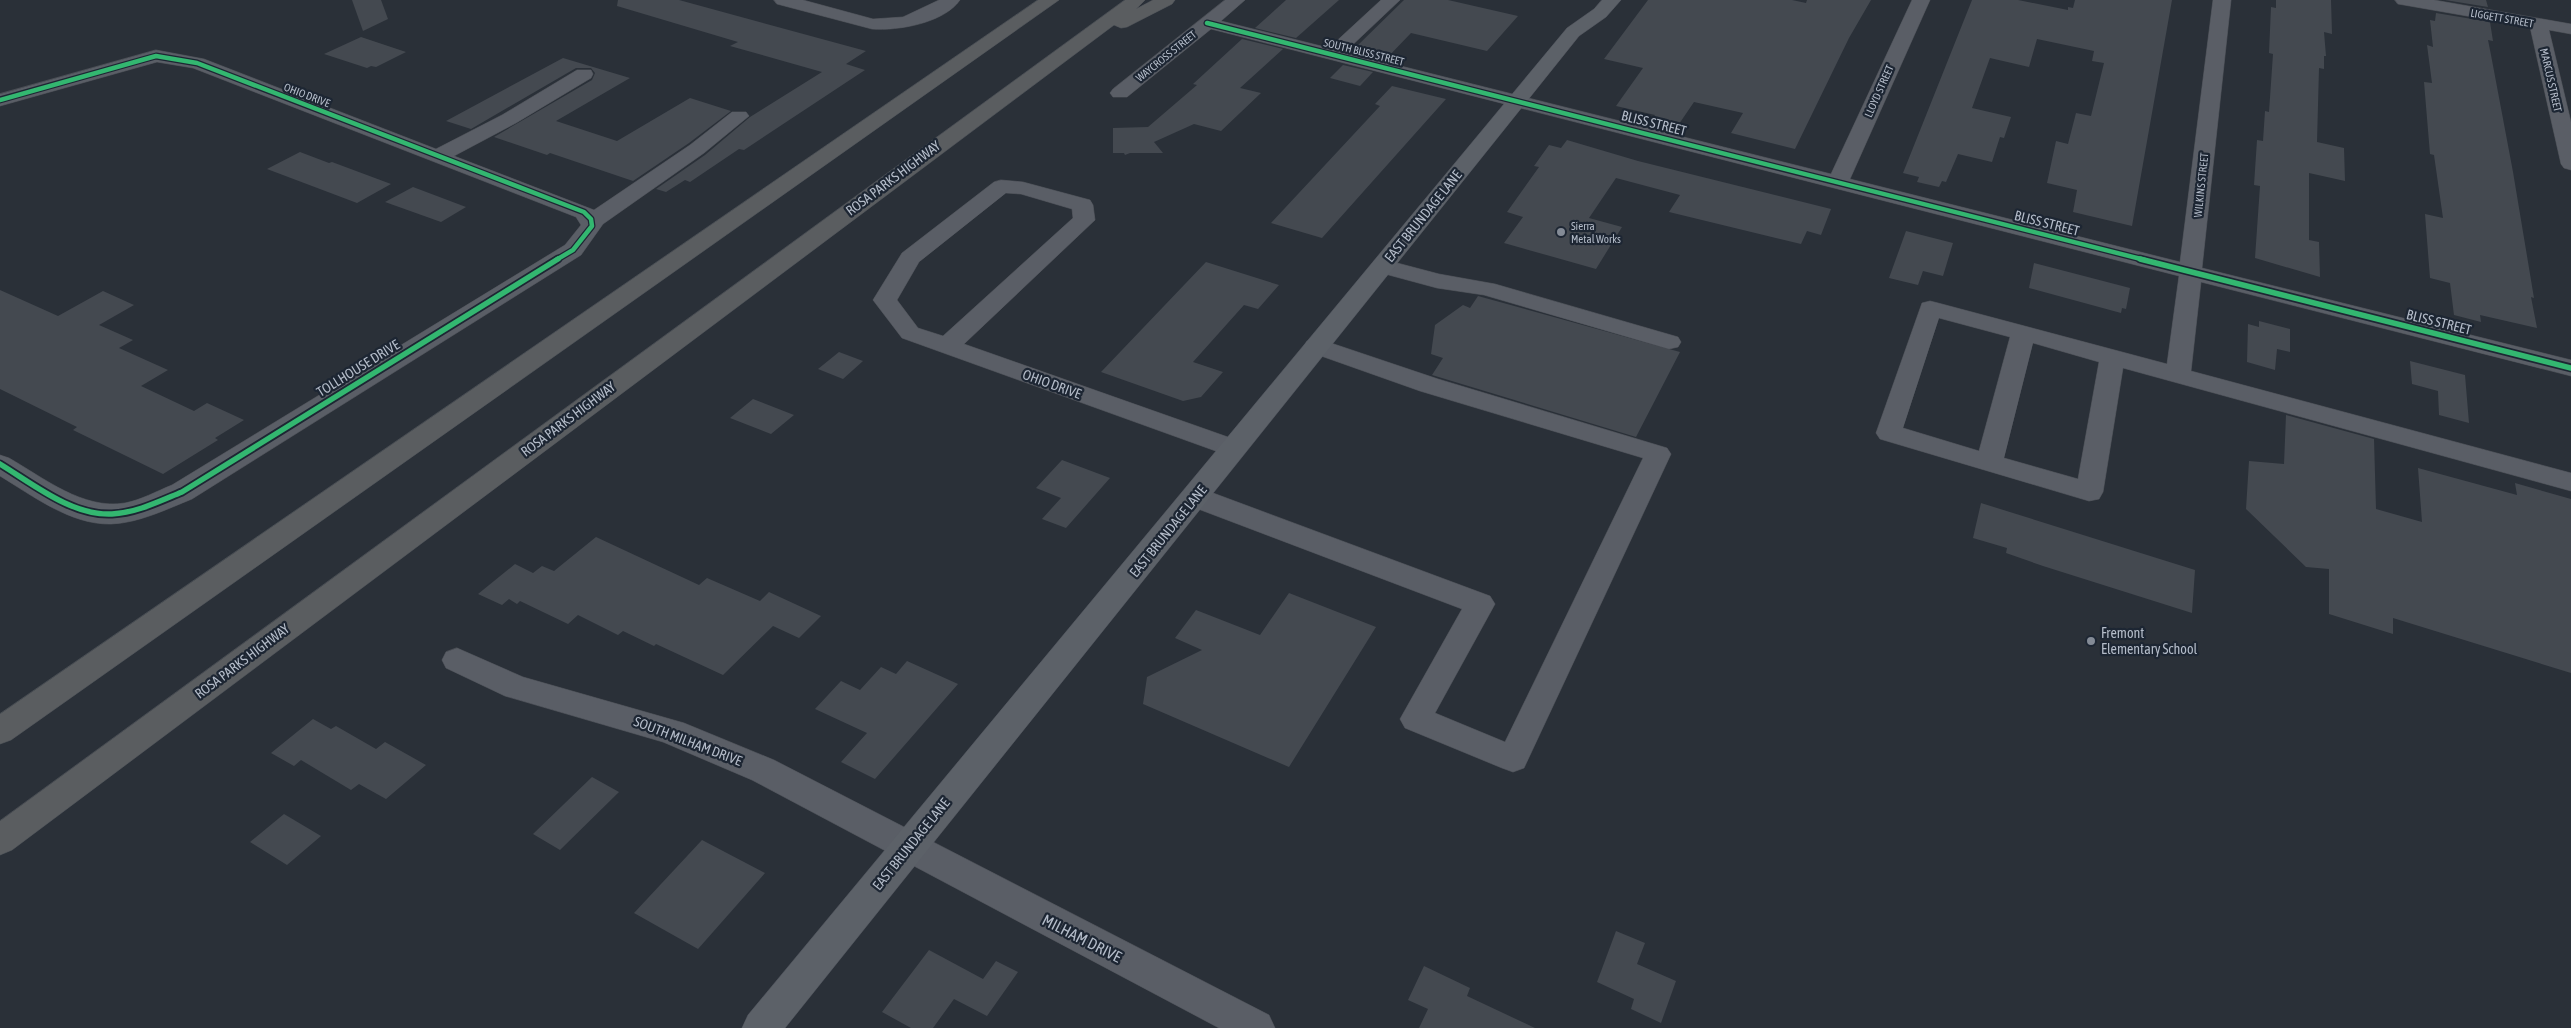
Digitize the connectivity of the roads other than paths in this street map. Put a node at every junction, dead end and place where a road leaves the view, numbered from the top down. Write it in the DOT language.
graph roads {
  1 [pos="783,0"];
  2 [pos="951,0"];
  3 [pos="1136,0"];
  4 [pos="1166,0"];
  5 [pos="1236,0"];
  6 [pos="1391,0"];
  7 [pos="1612,0"];
  8 [pos="1920,0"];
  9 [pos="2222,0"];
  10 [pos="2404,0"];
  11 [pos="1042,5"];
  12 [pos="1582,5"];
  13 [pos="1207,23"];
  14 [pos="2538,24"];
  15 [pos="2571,29"];
  16 [pos="1573,32"];
  17 [pos="1072,46"];
  18 [pos="1333,54"];
  19 [pos="584,74"];
  20 [pos="1120,93"];
  21 [pos="0,100"];
  22 [pos="1517,101"];
  23 [pos="739,116"];
  24 [pos="437,157"];
  25 [pos="2571,164"];
  26 [pos="1838,183"];
  27 [pos="592,224"];
  28 [pos="1382,266"];
  29 [pos="2191,272"];
  30 [pos="2023,334"];
  31 [pos="1669,342"];
  32 [pos="947,346"];
  33 [pos="1316,346"];
  34 [pos="2112,359"];
  35 [pos="2571,368"];
  36 [pos="2179,371"];
  37 [pos="1233,448"];
  38 [pos="1989,462"];
  39 [pos="0,464"];
  40 [pos="2571,482"];
  41 [pos="1195,497"];
  42 [pos="457,660"];
  43 [pos="0,731"];
  44 [pos="0,840"];
  45 [pos="908,847"];
  46 [pos="761,1028"];
  47 [pos="1256,1028"];
  1 -- 2 [label="street"];
  3 -- 17 [label="highway, ROSA PARKS HIGHWAY"];
  4 -- 17 [label="highway"];
  5 -- 13 [label="street, WAYCROSS STREET"];
  6 -- 18 [label="street"];
  7 -- 16 [label="main road, EAST BRUNDAGE LANE"];
  8 -- 26 [label="street, LLOYD STREET"];
  9 -- 29 [label="street, WILKINS STREET"];
  10 -- 14 [label="street, LIGGETT STREET"];
  11 -- 43 [label="highway"];
  12 -- 16 [label="main road, EAST BRUNDAGE LANE"];
  13 -- 18 [label="street, SOUTH BLISS STREET"];
  13 -- 20 [label="street, WAYCROSS STREET"];
  14 -- 15 [label="street, LIGGETT STREET"];
  14 -- 25 [label="street, MARCUS STREET"];
  16 -- 22 [label="main road, EAST BRUNDAGE LANE"];
  17 -- 44 [label="highway, ROSA PARKS HIGHWAY"];
  18 -- 22 [label="street, SOUTH BLISS STREET"];
  19 -- 24 [label="street"];
  21 -- 24 [label="street, OHIO DRIVE"];
  22 -- 26 [label="street, BLISS STREET"];
  22 -- 28 [label="main road, EAST BRUNDAGE LANE"];
  23 -- 27 [label="street, TOLLHOUSE DRIVE"];
  24 -- 27 [label="street, OHIO DRIVE"];
  26 -- 29 [label="street, BLISS STREET"];
  27 -- 39 [label="street, TOLLHOUSE DRIVE"];
  28 -- 31 [label="street"];
  28 -- 33 [label="main road, EAST BRUNDAGE LANE"];
  29 -- 35 [label="street, BLISS STREET"];
  29 -- 36 [label="street, WILKINS STREET"];
  30 -- 34 [label="street"];
  30 -- 38 [label="street"];
  30 -- 38 [label="street"];
  32 -- 32 [label="street, OHIO DRIVE"];
  32 -- 37 [label="street, OHIO DRIVE"];
  33 -- 37 [label="main road, EAST BRUNDAGE LANE"];
  33 -- 41 [label="street"];
  34 -- 38 [label="street"];
  34 -- 40 [label="street"];
  37 -- 41 [label="main road, EAST BRUNDAGE LANE"];
  41 -- 45 [label="main road, EAST BRUNDAGE LANE"];
  42 -- 45 [label="street, SOUTH MILHAM DRIVE"];
  45 -- 46 [label="main road, EAST BRUNDAGE LANE"];
  45 -- 47 [label="street, MILHAM DRIVE"];
}
